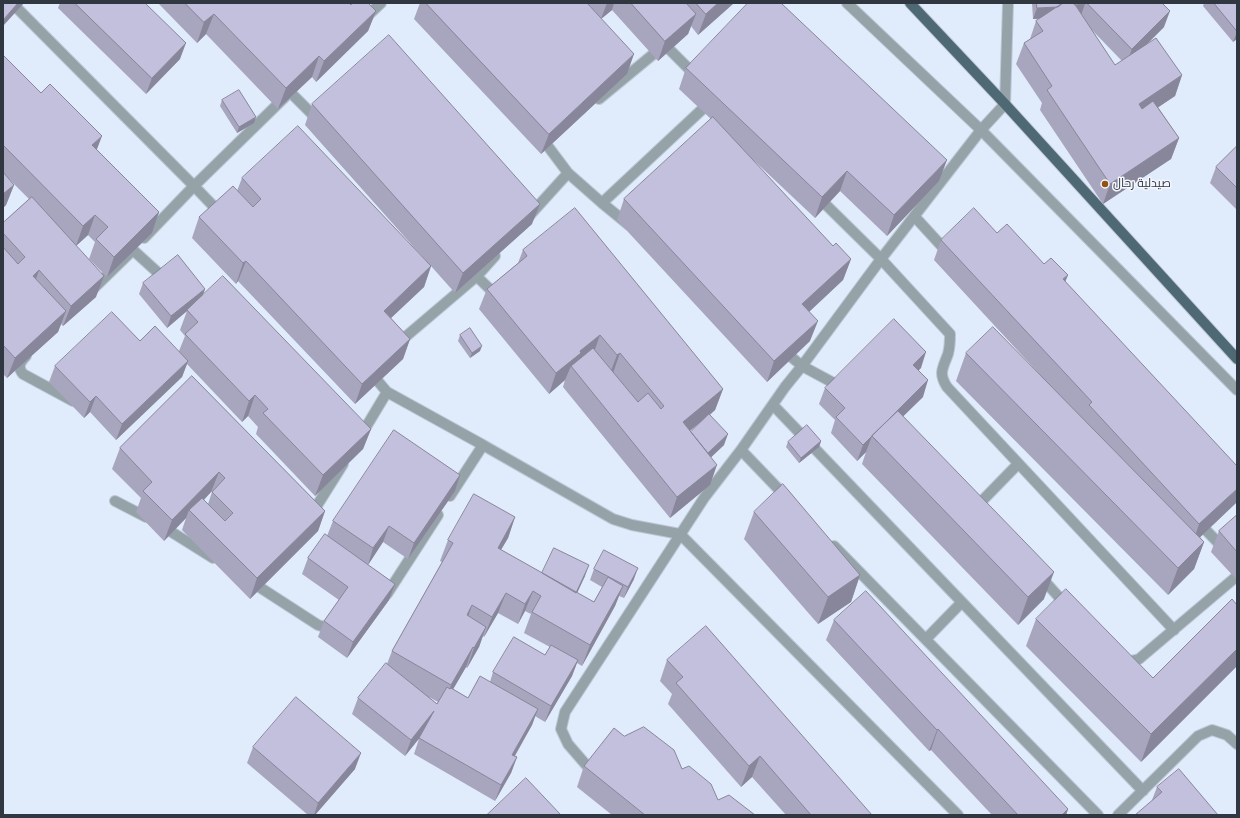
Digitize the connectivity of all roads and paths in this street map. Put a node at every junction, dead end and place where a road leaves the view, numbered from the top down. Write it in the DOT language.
graph roads {
  1 [pos="381,3"];
  2 [pos="847,3"];
  3 [pos="910,3"];
  4 [pos="1008,3"];
  5 [pos="15,4"];
  6 [pos="358,25"];
  7 [pos="655,35"];
  8 [pos="668,42"];
  9 [pos="280,81"];
  10 [pos="701,81"];
  11 [pos="293,90"];
  12 [pos="717,96"];
  13 [pos="594,104"];
  14 [pos="1005,104"];
  15 [pos="324,126"];
  16 [pos="981,130"];
  17 [pos="536,131"];
  18 [pos="568,172"];
  19 [pos="194,186"];
  20 [pos="810,189"];
  21 [pos="602,203"];
  22 [pos="915,217"];
  23 [pos="227,220"];
  24 [pos="522,224"];
  25 [pos="639,233"];
  26 [pos="130,247"];
  27 [pos="502,247"];
  28 [pos="953,258"];
  29 [pos="881,259"];
  30 [pos="460,260"];
  31 [pos="477,276"];
  32 [pos="172,286"];
  33 [pos="83,299"];
  34 [pos="505,304"];
  35 [pos="778,346"];
  36 [pos="34,348"];
  37 [pos="391,348"];
  38 [pos="1237,359"];
  39 [pos="367,365"];
  40 [pos="802,366"];
  41 [pos="1237,390"];
  42 [pos="387,392"];
  43 [pos="851,393"];
  44 [pos="79,404"];
  45 [pos="773,405"];
  46 [pos="483,445"];
  47 [pos="741,450"];
  48 [pos="1018,464"];
  49 [pos="115,501"];
  50 [pos="978,505"];
  51 [pos="795,506"];
  52 [pos="1197,517"];
  53 [pos="306,523"];
  54 [pos="680,534"];
  55 [pos="828,539"];
  56 [pos="220,562"];
  57 [pos="1237,562"];
  58 [pos="1035,570"];
  59 [pos="240,575"];
  60 [pos="1237,576"];
  61 [pos="962,602"];
  62 [pos="381,604"];
  63 [pos="1072,611"];
  64 [pos="348,629"];
  65 [pos="1174,630"];
  66 [pos="926,639"];
  67 [pos="1113,657"];
  68 [pos="1237,744"];
  69 [pos="599,779"];
  70 [pos="1143,791"];
  71 [pos="958,815"];
  72 [pos="1098,815"];
  73 [pos="1118,815"];
  1 -- 6 [label="street"];
  2 -- 16 [label="street"];
  3 -- 14 [label="main road"];
  4 -- 14 [label="street"];
  5 -- 19 [label="street"];
  7 -- 8 [label="street"];
  8 -- 10 [label="street"];
  8 -- 13 [label="street"];
  9 -- 11 [label="street"];
  11 -- 15 [label="street"];
  11 -- 19 [label="street"];
  12 -- 21 [label="street"];
  14 -- 16 [label="street"];
  14 -- 38 [label="main road"];
  16 -- 22 [label="street"];
  16 -- 41 [label="street"];
  17 -- 18 [label="street"];
  18 -- 21 [label="street"];
  18 -- 24 [label="street"];
  19 -- 23 [label="street"];
  19 -- 26 [label="street"];
  20 -- 29 [label="street"];
  21 -- 25 [label="street"];
  22 -- 28 [label="street"];
  22 -- 29 [label="street"];
  26 -- 32 [label="street"];
  26 -- 33 [label="street"];
  27 -- 31 [label="street"];
  29 -- 40 [label="street"];
  29 -- 48 [label="street"];
  30 -- 31 [label="street"];
  31 -- 34 [label="street"];
  31 -- 37 [label="street"];
  35 -- 40 [label="street"];
  36 -- 44 [label="street"];
  39 -- 42 [label="street"];
  40 -- 43 [label="street"];
  40 -- 45 [label="street"];
  42 -- 46 [label="street"];
  42 -- 53 [label="street"];
  45 -- 47 [label="street"];
  45 -- 61 [label="street"];
  46 -- 54 [label="street"];
  46 -- 62 [label="street"];
  47 -- 51 [label="street"];
  47 -- 54 [label="street"];
  48 -- 50 [label="street"];
  48 -- 65 [label="street"];
  49 -- 56 [label="street"];
  52 -- 57 [label="street"];
  54 -- 69 [label="street"];
  54 -- 71 [label="street"];
  55 -- 66 [label="street"];
  58 -- 63 [label="street"];
  59 -- 64 [label="street"];
  60 -- 65 [label="street"];
  61 -- 66 [label="street"];
  61 -- 70 [label="street"];
  65 -- 67 [label="street"];
  66 -- 72 [label="street"];
  68 -- 70 [label="street"];
  70 -- 73 [label="street"];
}
